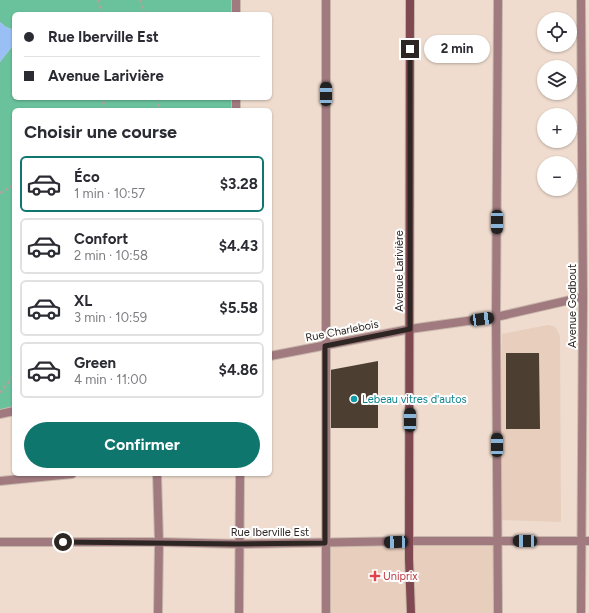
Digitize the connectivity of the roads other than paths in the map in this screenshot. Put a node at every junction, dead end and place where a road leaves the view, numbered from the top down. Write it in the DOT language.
graph roads {
  1 [pos="236,0"];
  2 [pos="326,0"];
  3 [pos="410,0"];
  4 [pos="498,0"];
  5 [pos="581,0"];
  6 [pos="236,12"];
  7 [pos="583,297"];
  8 [pos="496,317"];
  9 [pos="410,329"];
  10 [pos="325,346"];
  11 [pos="272,356"];
  12 [pos="12,411"];
  13 [pos="0,414"];
  14 [pos="51,476"];
  15 [pos="157,476"];
  16 [pos="240,476"];
  17 [pos="0,481"];
  18 [pos="410,541"];
  19 [pos="497,541"];
  20 [pos="585,541"];
  21 [pos="0,542"];
  22 [pos="159,542"];
  23 [pos="325,543"];
  24 [pos="239,544"];
  25 [pos="158,613"];
  26 [pos="239,613"];
  27 [pos="326,613"];
  28 [pos="411,613"];
  29 [pos="498,613"];
  30 [pos="580,613"];
  1 -- 6 [label="street"];
  2 -- 10 [label="street"];
  3 -- 9 [label="main road, Avenue Larivière"];
  4 -- 8 [label="street"];
  5 -- 7 [label="street, Avenue Godbout"];
  7 -- 8 [label="street, Rue Charlebois"];
  7 -- 20 [label="street, Avenue Godbout"];
  8 -- 9 [label="street, Rue Charlebois"];
  8 -- 19 [label="street"];
  9 -- 10 [label="street, Rue Charlebois"];
  9 -- 18 [label="main road, Avenue Larivière"];
  10 -- 11 [label="street, Rue Charlebois"];
  10 -- 23 [label="street"];
  12 -- 13 [label="street"];
  14 -- 17 [label="street"];
  15 -- 22 [label="street"];
  16 -- 24 [label="street"];
  18 -- 19 [label="street, Rue Iberville Est"];
  18 -- 23 [label="street, Rue Iberville Est"];
  18 -- 28 [label="main road, Avenue Larivière"];
  19 -- 20 [label="street, Rue Iberville Est"];
  19 -- 29 [label="street"];
  20 -- 30 [label="street, Avenue Godbout"];
  21 -- 22 [label="street, Rue Iberville Est"];
  22 -- 24 [label="street, Rue Iberville Est"];
  22 -- 25 [label="street"];
  23 -- 24 [label="street, Rue Iberville Est"];
  23 -- 27 [label="street"];
  24 -- 26 [label="street"];
}
